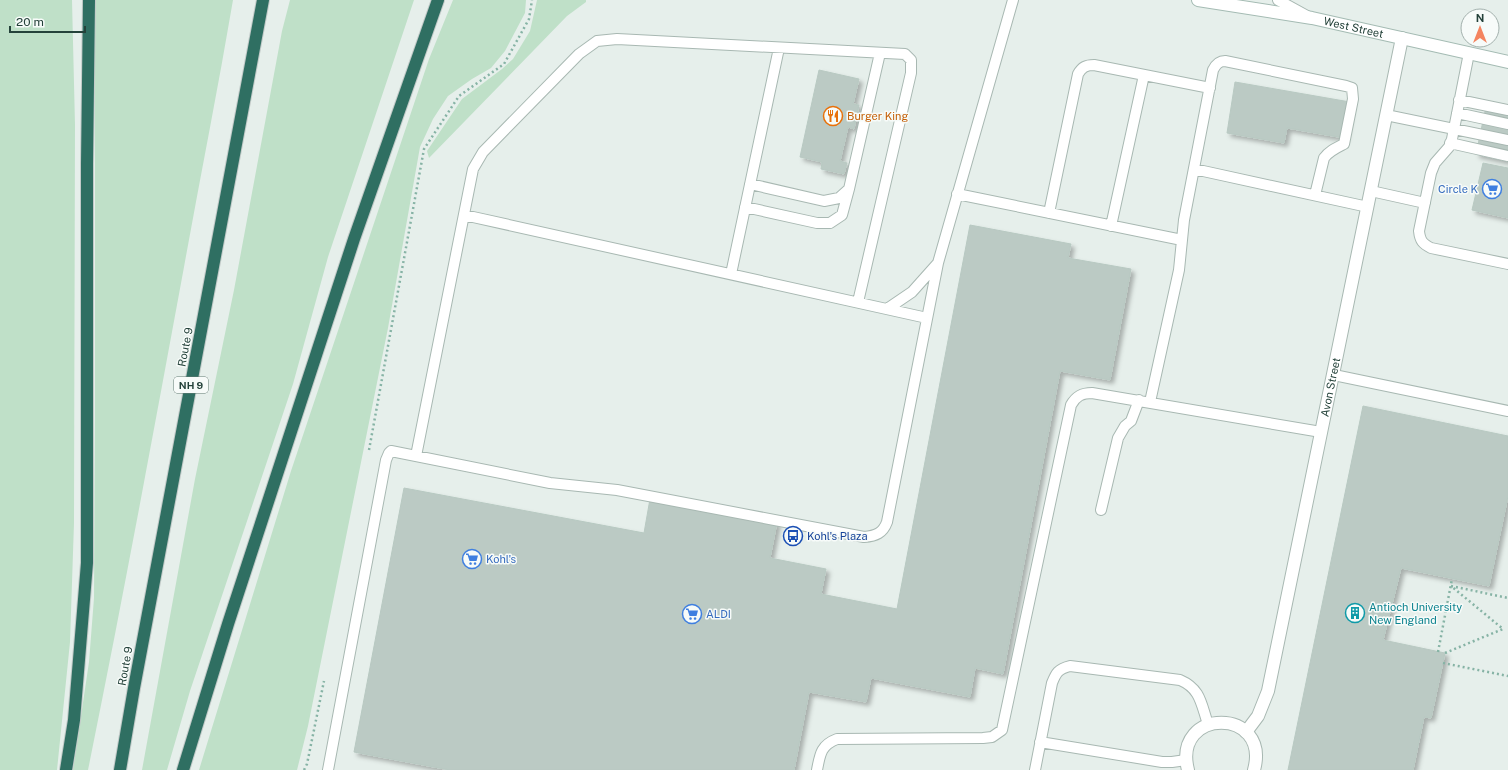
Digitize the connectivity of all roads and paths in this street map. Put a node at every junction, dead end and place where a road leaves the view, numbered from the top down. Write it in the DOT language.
graph roads {
  1 [pos="89,0"];
  2 [pos="263,0"];
  3 [pos="438,0"];
  4 [pos="532,0"];
  5 [pos="1013,0"];
  6 [pos="1198,0"];
  7 [pos="1278,0"];
  8 [pos="1312,18"];
  9 [pos="1402,38"];
  10 [pos="779,48"];
  11 [pos="880,53"];
  12 [pos="1469,53"];
  13 [pos="1508,62"];
  14 [pos="1144,75"];
  15 [pos="1210,88"];
  16 [pos="1460,100"];
  17 [pos="1508,110"];
  18 [pos="1457,113"];
  19 [pos="1386,115"];
  20 [pos="1508,124"];
  21 [pos="1454,129"];
  22 [pos="1508,140"];
  23 [pos="1450,143"];
  24 [pos="1508,156"];
  25 [pos="1194,169"];
  26 [pos="750,184"];
  27 [pos="849,189"];
  28 [pos="1371,191"];
  29 [pos="957,194"];
  30 [pos="1315,195"];
  31 [pos="1425,203"];
  32 [pos="745,207"];
  33 [pos="1368,207"];
  34 [pos="1049,213"];
  35 [pos="464,215"];
  36 [pos="1111,226"];
  37 [pos="1182,240"];
  38 [pos="938,263"];
  39 [pos="1508,264"];
  40 [pos="731,274"];
  41 [pos="858,302"];
  42 [pos="888,309"];
  43 [pos="927,318"];
  44 [pos="1334,375"];
  45 [pos="1139,400"];
  46 [pos="1150,402"];
  47 [pos="1508,411"];
  48 [pos="1321,432"];
  49 [pos="368,454"];
  50 [pos="416,456"];
  51 [pos="1101,510"];
  52 [pos="1452,579"];
  53 [pos="1451,586"];
  54 [pos="1508,598"];
  55 [pos="1438,652"];
  56 [pos="1445,653"];
  57 [pos="1443,663"];
  58 [pos="326,673"];
  59 [pos="1508,676"];
  60 [pos="1208,724"];
  61 [pos="1246,732"];
  62 [pos="1040,742"];
  63 [pos="1187,765"];
  64 [pos="66,770"];
  65 [pos="120,770"];
  66 [pos="183,770"];
  67 [pos="304,770"];
  68 [pos="328,770"];
  69 [pos="817,770"];
  70 [pos="1035,770"];
  71 [pos="1254,770"];
  1 -- 64 [label="highway"];
  2 -- 65 [label="highway, Route 9 / NH 9"];
  3 -- 66 [label="highway"];
  4 -- 49 [label="path"];
  5 -- 29 [label="lane"];
  6 -- 8 [label="street, West Street"];
  7 -- 8 [label="lane"];
  8 -- 9 [label="street, West Street"];
  9 -- 12 [label="street, West Street"];
  9 -- 19 [label="street, Avon Street"];
  10 -- 11 [label="lane"];
  10 -- 26 [label="lane"];
  10 -- 35 [label="lane"];
  11 -- 27 [label="lane"];
  11 -- 41 [label="lane"];
  12 -- 13 [label="street, West Street"];
  12 -- 16 [label="lane"];
  14 -- 15 [label="lane"];
  14 -- 34 [label="lane"];
  14 -- 36 [label="lane"];
  15 -- 25 [label="lane"];
  15 -- 30 [label="lane"];
  16 -- 17 [label="lane"];
  16 -- 18 [label="lane"];
  18 -- 20 [label="lane"];
  18 -- 21 [label="lane"];
  19 -- 21 [label="lane"];
  19 -- 28 [label="street, Avon Street"];
  21 -- 22 [label="lane"];
  21 -- 23 [label="lane"];
  23 -- 24 [label="lane"];
  23 -- 31 [label="lane"];
  25 -- 30 [label="lane"];
  25 -- 37 [label="lane"];
  26 -- 27 [label="lane"];
  26 -- 32 [label="lane"];
  27 -- 32 [label="lane"];
  28 -- 31 [label="lane"];
  28 -- 33 [label="street, Avon Street"];
  29 -- 34 [label="lane"];
  29 -- 38 [label="lane"];
  30 -- 33 [label="lane"];
  31 -- 39 [label="lane"];
  32 -- 40 [label="lane"];
  33 -- 44 [label="street, Avon Street"];
  34 -- 36 [label="lane"];
  35 -- 40 [label="lane"];
  35 -- 50 [label="lane"];
  36 -- 37 [label="lane"];
  37 -- 46 [label="lane"];
  38 -- 42 [label="lane"];
  38 -- 43 [label="lane"];
  40 -- 41 [label="lane"];
  41 -- 42 [label="lane"];
  42 -- 43 [label="lane"];
  43 -- 50 [label="lane"];
  44 -- 47 [label="lane"];
  44 -- 48 [label="street, Avon Street"];
  45 -- 46 [label="lane"];
  45 -- 51 [label="lane"];
  45 -- 69 [label="lane"];
  46 -- 48 [label="lane"];
  48 -- 61 [label="street, Avon Street"];
  50 -- 68 [label="lane"];
  52 -- 53 [label="path"];
  53 -- 54 [label="path"];
  53 -- 55 [label="path"];
  53 -- 56 [label="path"];
  57 -- 59 [label="path"];
  58 -- 67 [label="path"];
  60 -- 61 [label="street"];
  60 -- 62 [label="lane"];
  60 -- 63 [label="street"];
  61 -- 71 [label="street"];
  62 -- 63 [label="lane"];
  62 -- 70 [label="lane"];
}
